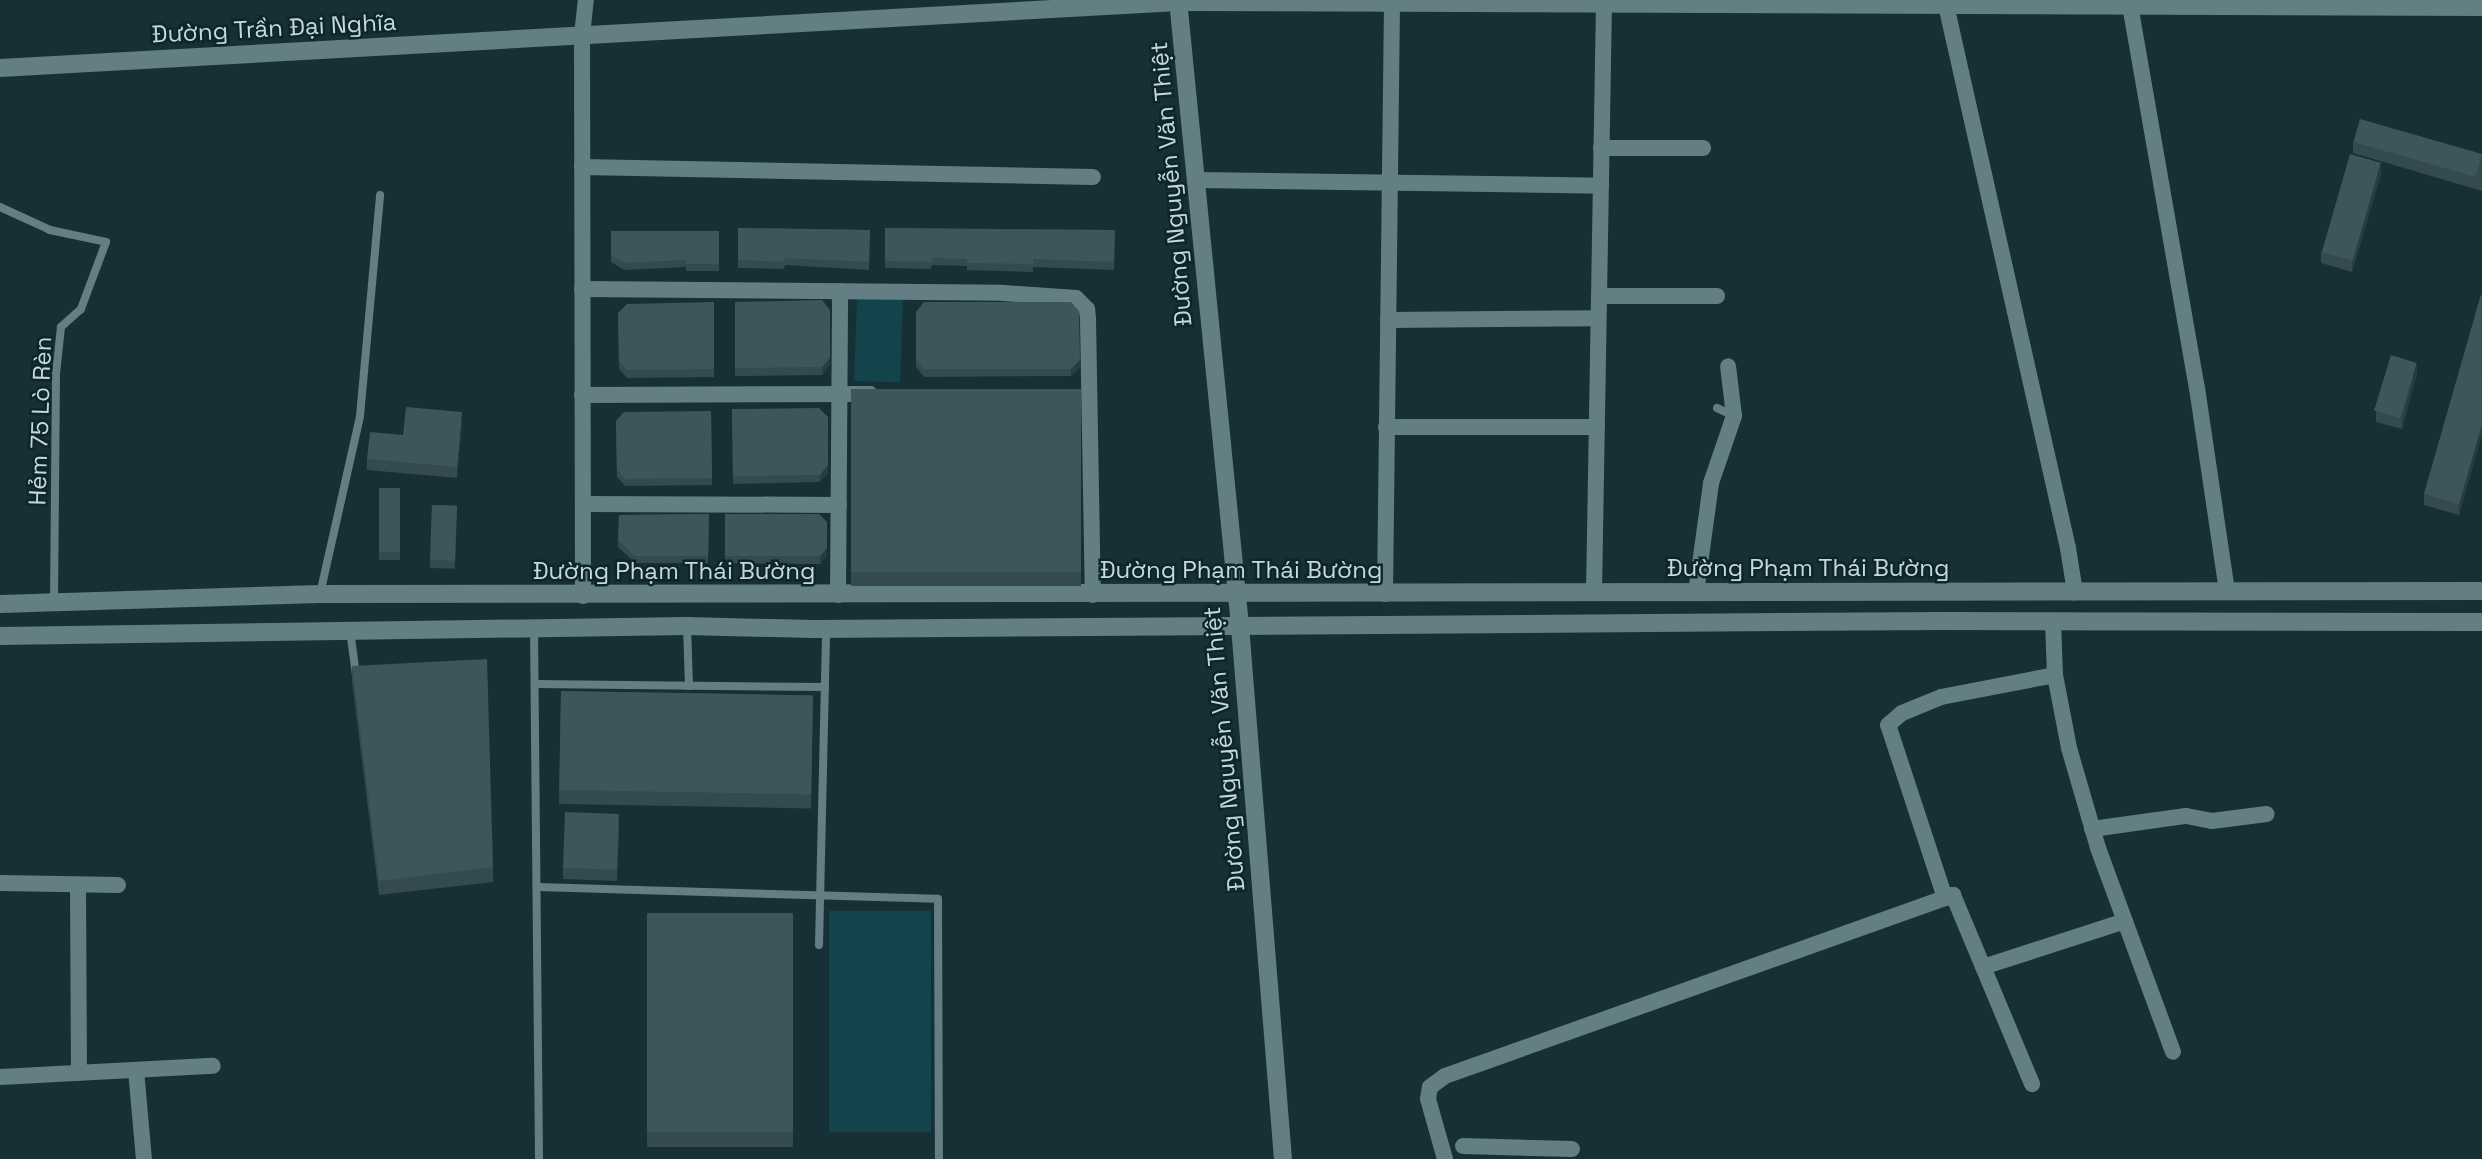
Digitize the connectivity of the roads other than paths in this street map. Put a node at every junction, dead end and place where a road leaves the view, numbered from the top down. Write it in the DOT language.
graph roads {
  1 [pos="586,0"];
  2 [pos="1178,1"];
  3 [pos="1722,2"];
  4 [pos="1392,3"];
  5 [pos="1604,3"];
  6 [pos="1945,5"];
  7 [pos="2130,5"];
  8 [pos="2482,7"];
  9 [pos="582,36"];
  10 [pos="0,68"];
  11 [pos="1601,148"];
  12 [pos="1703,149"];
  13 [pos="582,167"];
  14 [pos="1093,177"];
  15 [pos="1195,180"];
  16 [pos="1390,181"];
  17 [pos="1601,186"];
  18 [pos="380,195"];
  19 [pos="0,207"];
  20 [pos="582,289"];
  21 [pos="841,291"];
  22 [pos="1599,296"];
  23 [pos="1717,296"];
  24 [pos="1598,318"];
  25 [pos="1388,320"];
  26 [pos="1728,366"];
  27 [pos="839,394"];
  28 [pos="884,394"];
  29 [pos="582,395"];
  30 [pos="1717,408"];
  31 [pos="1734,416"];
  32 [pos="1386,427"];
  33 [pos="1597,427"];
  34 [pos="584,504"];
  35 [pos="839,505"];
  36 [pos="2482,591"];
  37 [pos="2075,592"];
  38 [pos="2227,592"];
  39 [pos="2350,592"];
  40 [pos="1594,593"];
  41 [pos="1696,593"];
  42 [pos="320,594"];
  43 [pos="1385,594"];
  44 [pos="838,595"];
  45 [pos="1093,595"];
  46 [pos="1235,595"];
  47 [pos="583,596"];
  48 [pos="685,596"];
  49 [pos="54,601"];
  50 [pos="0,604"];
  51 [pos="2053,621"];
  52 [pos="2347,621"];
  53 [pos="2482,622"];
  54 [pos="1592,623"];
  55 [pos="687,626"];
  56 [pos="1240,626"];
  57 [pos="534,627"];
  58 [pos="826,628"];
  59 [pos="350,630"];
  60 [pos="0,636"];
  61 [pos="2055,675"];
  62 [pos="535,684"];
  63 [pos="689,685"];
  64 [pos="825,687"];
  65 [pos="358,690"];
  66 [pos="2267,814"];
  67 [pos="2092,829"];
  68 [pos="0,883"];
  69 [pos="78,885"];
  70 [pos="118,885"];
  71 [pos="538,887"];
  72 [pos="820,895"];
  73 [pos="1945,898"];
  74 [pos="2124,921"];
  75 [pos="819,945"];
  76 [pos="1983,967"];
  77 [pos="2173,1052"];
  78 [pos="213,1066"];
  79 [pos="136,1070"];
  80 [pos="79,1073"];
  81 [pos="0,1077"];
  82 [pos="2032,1084"];
  83 [pos="1464,1146"];
  84 [pos="1572,1149"];
  85 [pos="1520,1153"];
  86 [pos="145,1159"];
  87 [pos="539,1159"];
  88 [pos="939,1159"];
  89 [pos="1283,1159"];
  90 [pos="1438,1159"];
  91 [pos="1445,1159"];
  1 -- 9 [label="street"];
  2 -- 4 [label="main road, Đường Trần Đại Nghĩa"];
  2 -- 9 [label="main road, Đường Trần Đại Nghĩa"];
  2 -- 15 [label="main road, Đường Nguyễn Văn Thiệt"];
  3 -- 5 [label="main road, Đường Trần Đại Nghĩa"];
  3 -- 6 [label="main road, Đường Trần Đại Nghĩa"];
  4 -- 5 [label="main road, Đường Trần Đại Nghĩa"];
  4 -- 16 [label="street"];
  5 -- 11 [label="street"];
  6 -- 7 [label="main road, Đường Trần Đại Nghĩa"];
  6 -- 37 [label="street"];
  7 -- 8 [label="main road, Đường Trần Đại Nghĩa"];
  7 -- 38 [label="street"];
  9 -- 10 [label="main road, Đường Trần Đại Nghĩa"];
  9 -- 13 [label="street"];
  11 -- 12 [label="street"];
  11 -- 17 [label="street"];
  13 -- 14 [label="street"];
  13 -- 20 [label="street"];
  15 -- 16 [label="street"];
  15 -- 46 [label="main road, Đường Nguyễn Văn Thiệt"];
  16 -- 17 [label="street"];
  16 -- 25 [label="street"];
  17 -- 22 [label="street"];
  18 -- 42 [label="lane"];
  19 -- 49 [label="lane, Hẻm 75 Lò Rèn"];
  20 -- 21 [label="street"];
  20 -- 29 [label="street"];
  21 -- 27 [label="street"];
  21 -- 45 [label="street"];
  22 -- 23 [label="street"];
  22 -- 24 [label="street"];
  24 -- 25 [label="street"];
  24 -- 33 [label="street"];
  25 -- 32 [label="street"];
  26 -- 31 [label="street"];
  27 -- 28 [label="street"];
  27 -- 29 [label="street"];
  27 -- 35 [label="street"];
  29 -- 34 [label="street"];
  30 -- 31 [label="lane"];
  31 -- 41 [label="street"];
  32 -- 33 [label="street"];
  32 -- 43 [label="street"];
  33 -- 40 [label="street"];
  34 -- 35 [label="street"];
  34 -- 47 [label="street"];
  35 -- 44 [label="street"];
  36 -- 39 [label="main road, Đường Phạm Thái Bường"];
  37 -- 38 [label="main road, Đường Phạm Thái Bường"];
  37 -- 41 [label="main road, Đường Phạm Thái Bường"];
  38 -- 39 [label="main road, Đường Phạm Thái Bường"];
  39 -- 52 [label="main road"];
  40 -- 41 [label="main road, Đường Phạm Thái Bường"];
  40 -- 43 [label="main road, Đường Phạm Thái Bường"];
  40 -- 54 [label="main road"];
  42 -- 47 [label="main road, Đường Phạm Thái Bường"];
  42 -- 49 [label="main road, Đường Phạm Thái Bường"];
  43 -- 46 [label="main road, Đường Phạm Thái Bường"];
  44 -- 45 [label="main road, Đường Phạm Thái Bường"];
  44 -- 48 [label="main road, Đường Phạm Thái Bường"];
  45 -- 46 [label="main road, Đường Phạm Thái Bường"];
  46 -- 56 [label="main road, Đường Nguyễn Văn Thiệt"];
  47 -- 48 [label="main road, Đường Phạm Thái Bường"];
  48 -- 55 [label="main road"];
  49 -- 50 [label="main road, Đường Phạm Thái Bường"];
  51 -- 52 [label="main road"];
  51 -- 54 [label="main road"];
  51 -- 61 [label="street"];
  52 -- 53 [label="main road"];
  54 -- 56 [label="main road"];
  55 -- 57 [label="main road"];
  55 -- 58 [label="main road"];
  55 -- 63 [label="lane"];
  56 -- 58 [label="main road"];
  56 -- 89 [label="main road, Đường Nguyễn Văn Thiệt"];
  57 -- 59 [label="main road"];
  57 -- 62 [label="lane"];
  58 -- 64 [label="lane"];
  59 -- 60 [label="main road"];
  59 -- 65 [label="lane"];
  61 -- 67 [label="street"];
  61 -- 73 [label="street"];
  62 -- 63 [label="lane"];
  62 -- 71 [label="lane"];
  63 -- 64 [label="lane"];
  64 -- 72 [label="lane"];
  66 -- 67 [label="street"];
  67 -- 74 [label="street"];
  68 -- 69 [label="street"];
  69 -- 70 [label="street"];
  69 -- 80 [label="street"];
  71 -- 72 [label="lane"];
  71 -- 87 [label="lane"];
  72 -- 75 [label="lane"];
  72 -- 88 [label="lane"];
  73 -- 76 [label="street"];
  73 -- 91 [label="street"];
  74 -- 76 [label="street"];
  74 -- 77 [label="street"];
  76 -- 82 [label="street"];
  78 -- 79 [label="street"];
  79 -- 80 [label="street"];
  79 -- 86 [label="street"];
  80 -- 81 [label="street"];
  83 -- 85 [label="street"];
  84 -- 85 [label="street"];
  90 -- 91 [label="street"];
}
